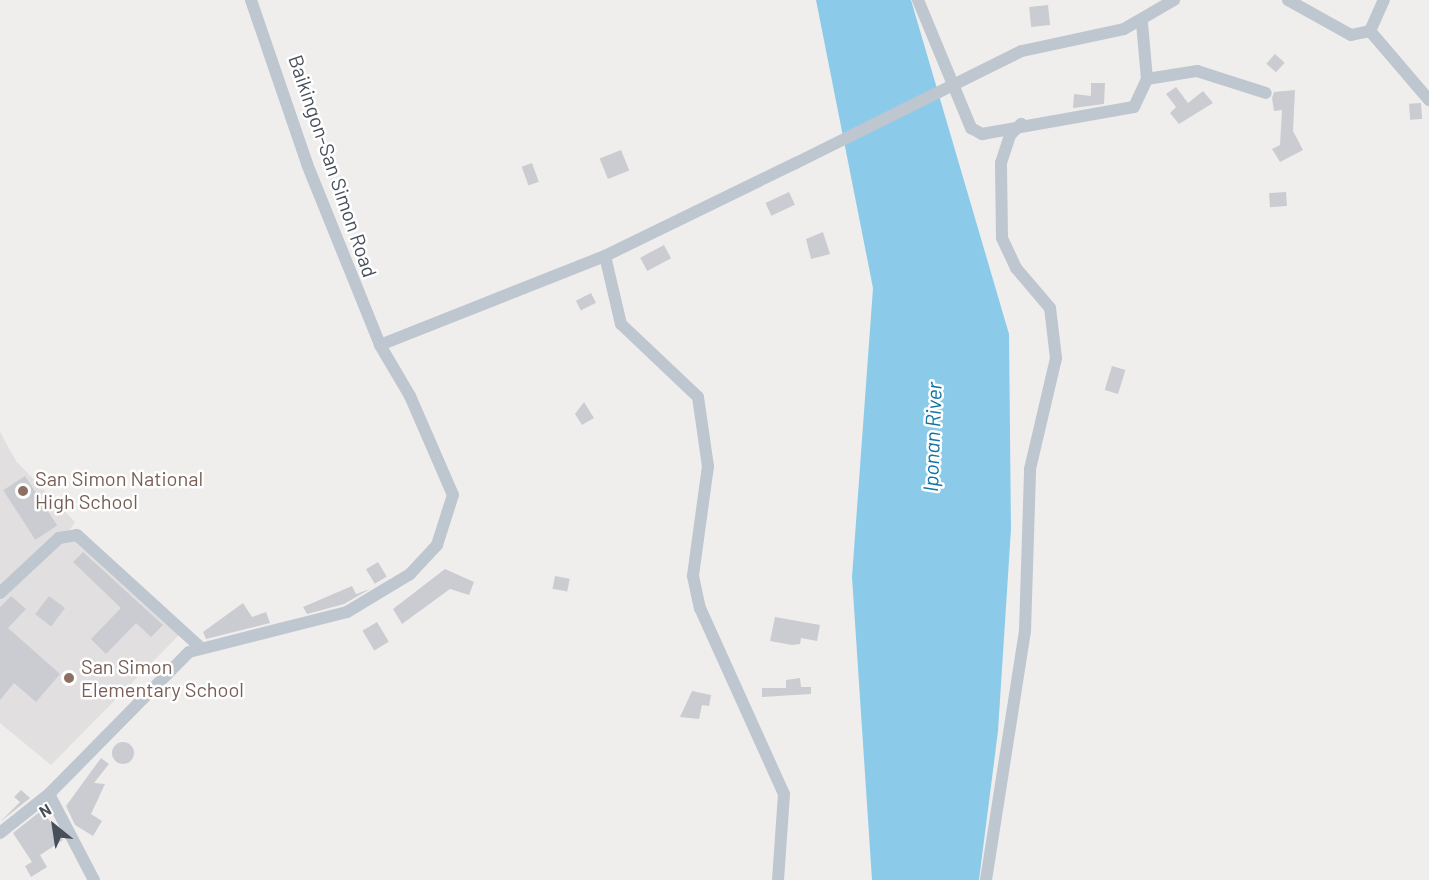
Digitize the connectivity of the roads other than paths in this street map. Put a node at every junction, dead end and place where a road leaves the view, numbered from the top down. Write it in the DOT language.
graph roads {
  1 [pos="251,0"];
  2 [pos="918,0"];
  3 [pos="1174,0"];
  4 [pos="1288,0"];
  5 [pos="1384,0"];
  6 [pos="1142,23"];
  7 [pos="1370,31"];
  8 [pos="1147,80"];
  9 [pos="1266,93"];
  10 [pos="1429,100"];
  11 [pos="1021,124"];
  12 [pos="605,256"];
  13 [pos="380,345"];
  14 [pos="0,593"];
  15 [pos="201,648"];
  16 [pos="49,794"];
  17 [pos="0,833"];
  18 [pos="94,880"];
  19 [pos="778,880"];
  20 [pos="987,880"];
  1 -- 13 [label="street, Baikingon-San Simon Road"];
  2 -- 11 [label="street"];
  3 -- 6 [label="street"];
  4 -- 7 [label="street"];
  5 -- 7 [label="street"];
  6 -- 8 [label="street"];
  6 -- 12 [label="street, bridge"];
  7 -- 10 [label="street"];
  8 -- 9 [label="street"];
  8 -- 11 [label="street"];
  11 -- 20 [label="street"];
  12 -- 13 [label="street"];
  12 -- 19 [label="street"];
  13 -- 15 [label="street, Baikingon-San Simon Road"];
  14 -- 15 [label="street"];
  15 -- 16 [label="street"];
  16 -- 17 [label="street"];
  16 -- 18 [label="street"];
}
